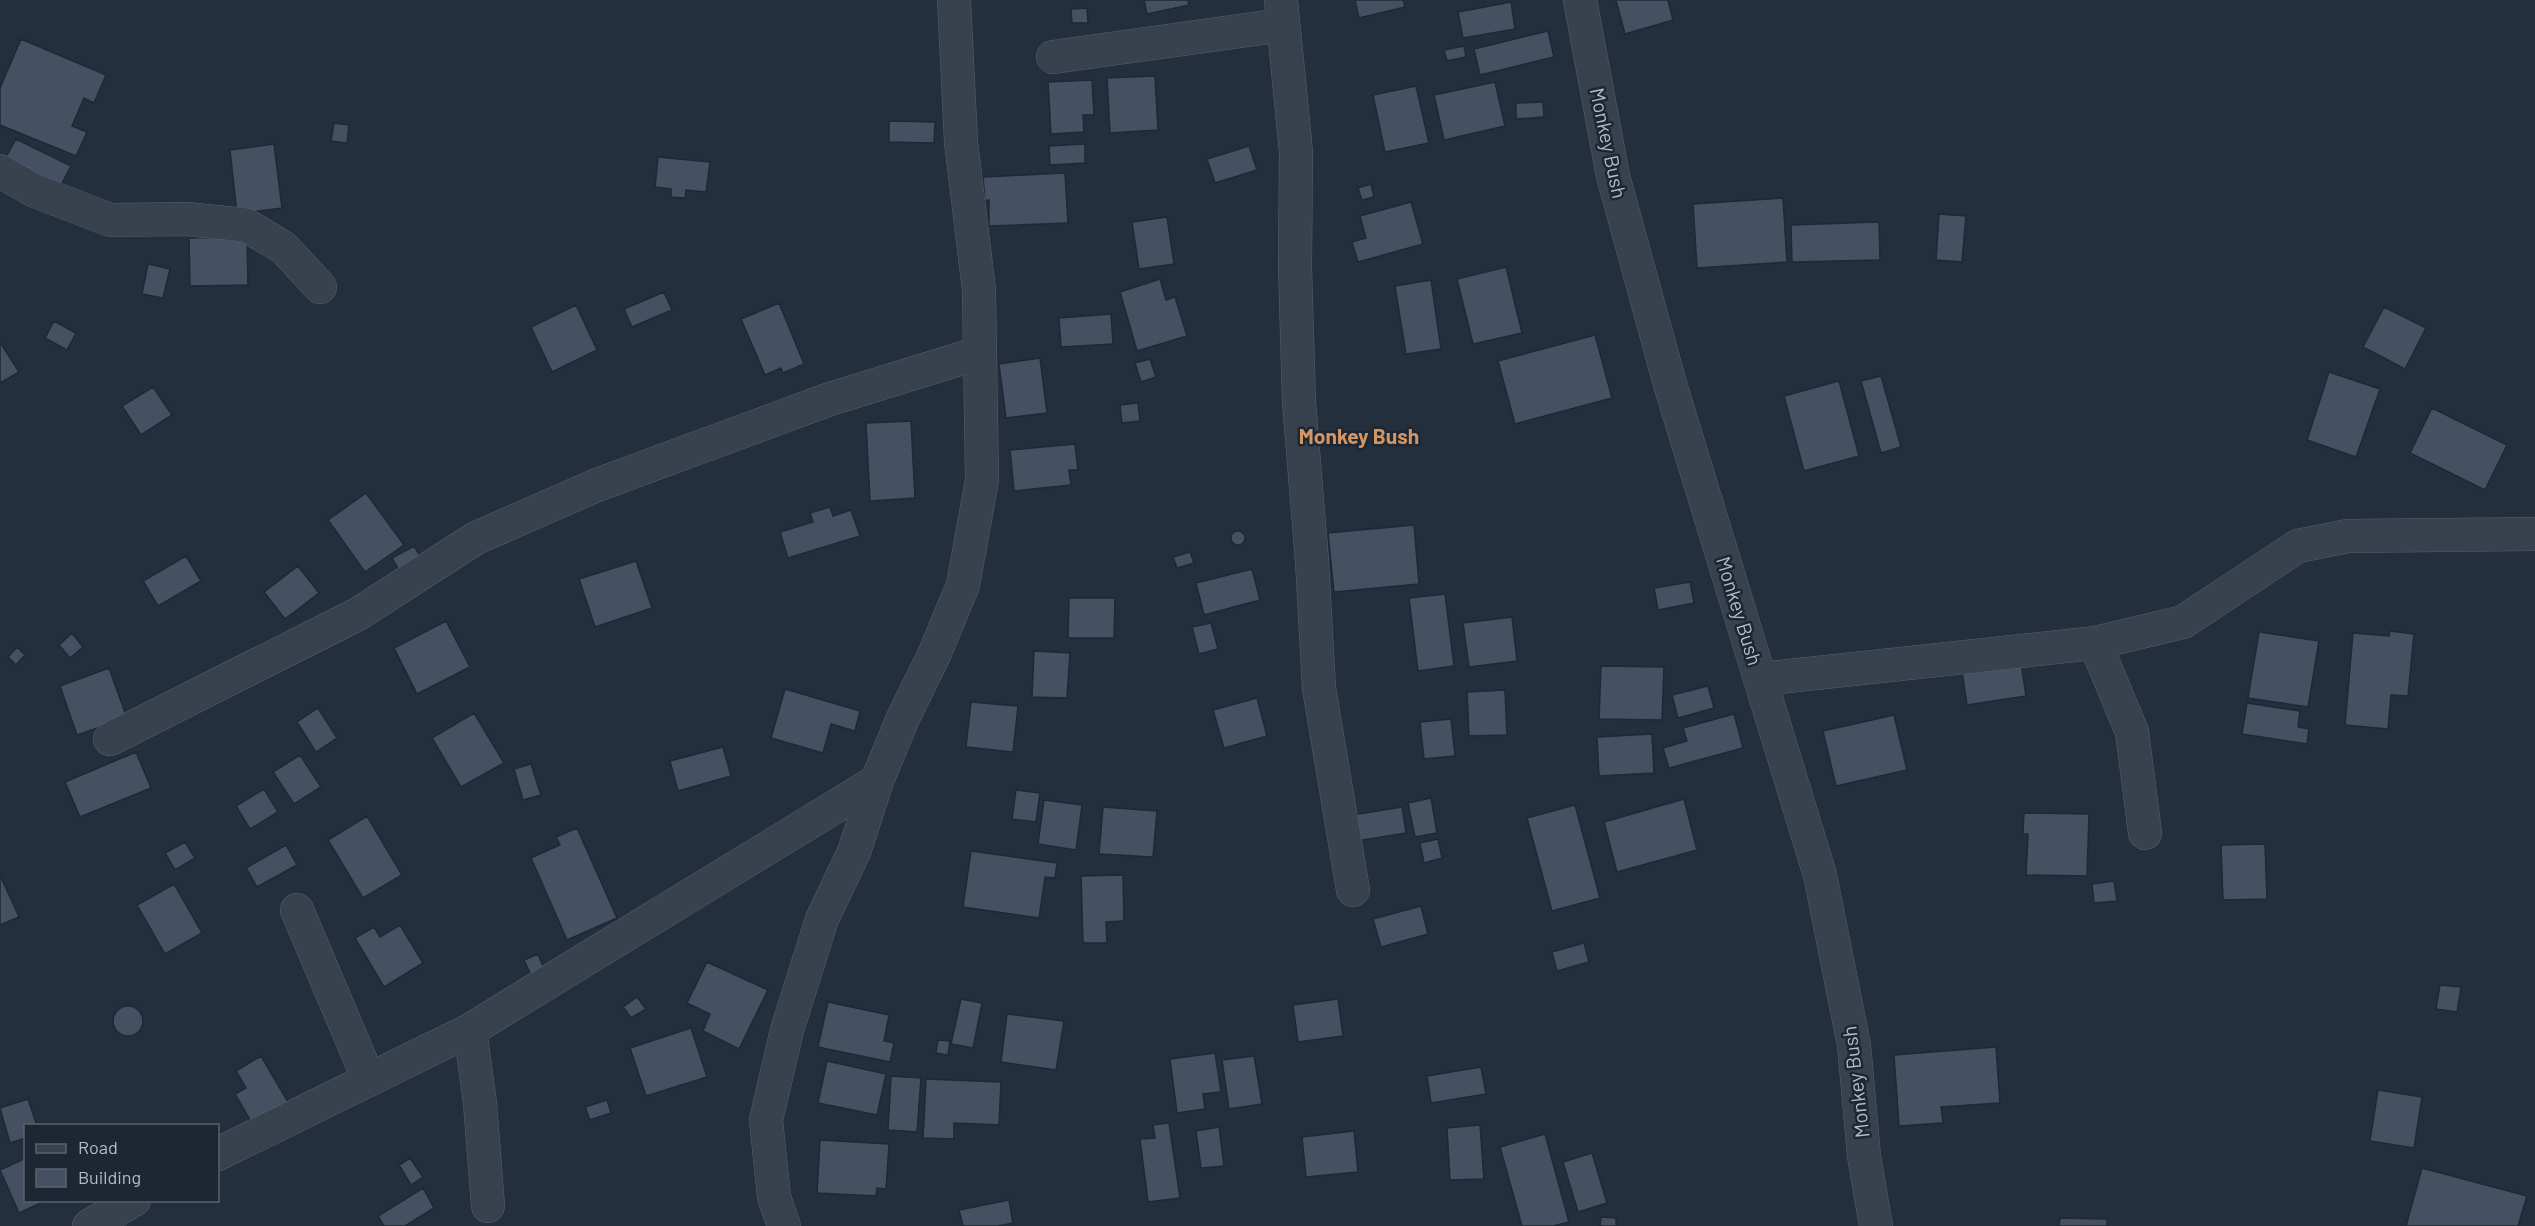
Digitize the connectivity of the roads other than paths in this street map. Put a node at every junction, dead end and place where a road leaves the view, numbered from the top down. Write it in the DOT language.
graph roads {
  1 [pos="954,0"];
  2 [pos="1580,0"];
  3 [pos="1282,13"];
  4 [pos="1053,57"];
  5 [pos="0,171"];
  6 [pos="320,287"];
  7 [pos="979,353"];
  8 [pos="2535,534"];
  9 [pos="2095,643"];
  10 [pos="1760,679"];
  11 [pos="110,739"];
  12 [pos="877,781"];
  13 [pos="2145,833"];
  14 [pos="1353,890"];
  15 [pos="297,910"];
  16 [pos="470,1030"];
  17 [pos="369,1080"];
  18 [pos="219,1154"];
  19 [pos="131,1202"];
  20 [pos="488,1206"];
  21 [pos="89,1226"];
  22 [pos="784,1226"];
  23 [pos="1876,1226"];
  1 -- 7 [label="street"];
  2 -- 10 [label="street, Monkey Bush"];
  3 -- 4 [label="street"];
  3 -- 14 [label="street"];
  5 -- 6 [label="street"];
  7 -- 11 [label="street"];
  7 -- 12 [label="street"];
  8 -- 9 [label="street"];
  9 -- 10 [label="street"];
  9 -- 13 [label="street"];
  10 -- 23 [label="street, Monkey Bush"];
  12 -- 16 [label="street"];
  12 -- 22 [label="street"];
  15 -- 17 [label="street"];
  16 -- 17 [label="street"];
  16 -- 20 [label="street"];
  17 -- 18 [label="street"];
  19 -- 21 [label="street"];
}
